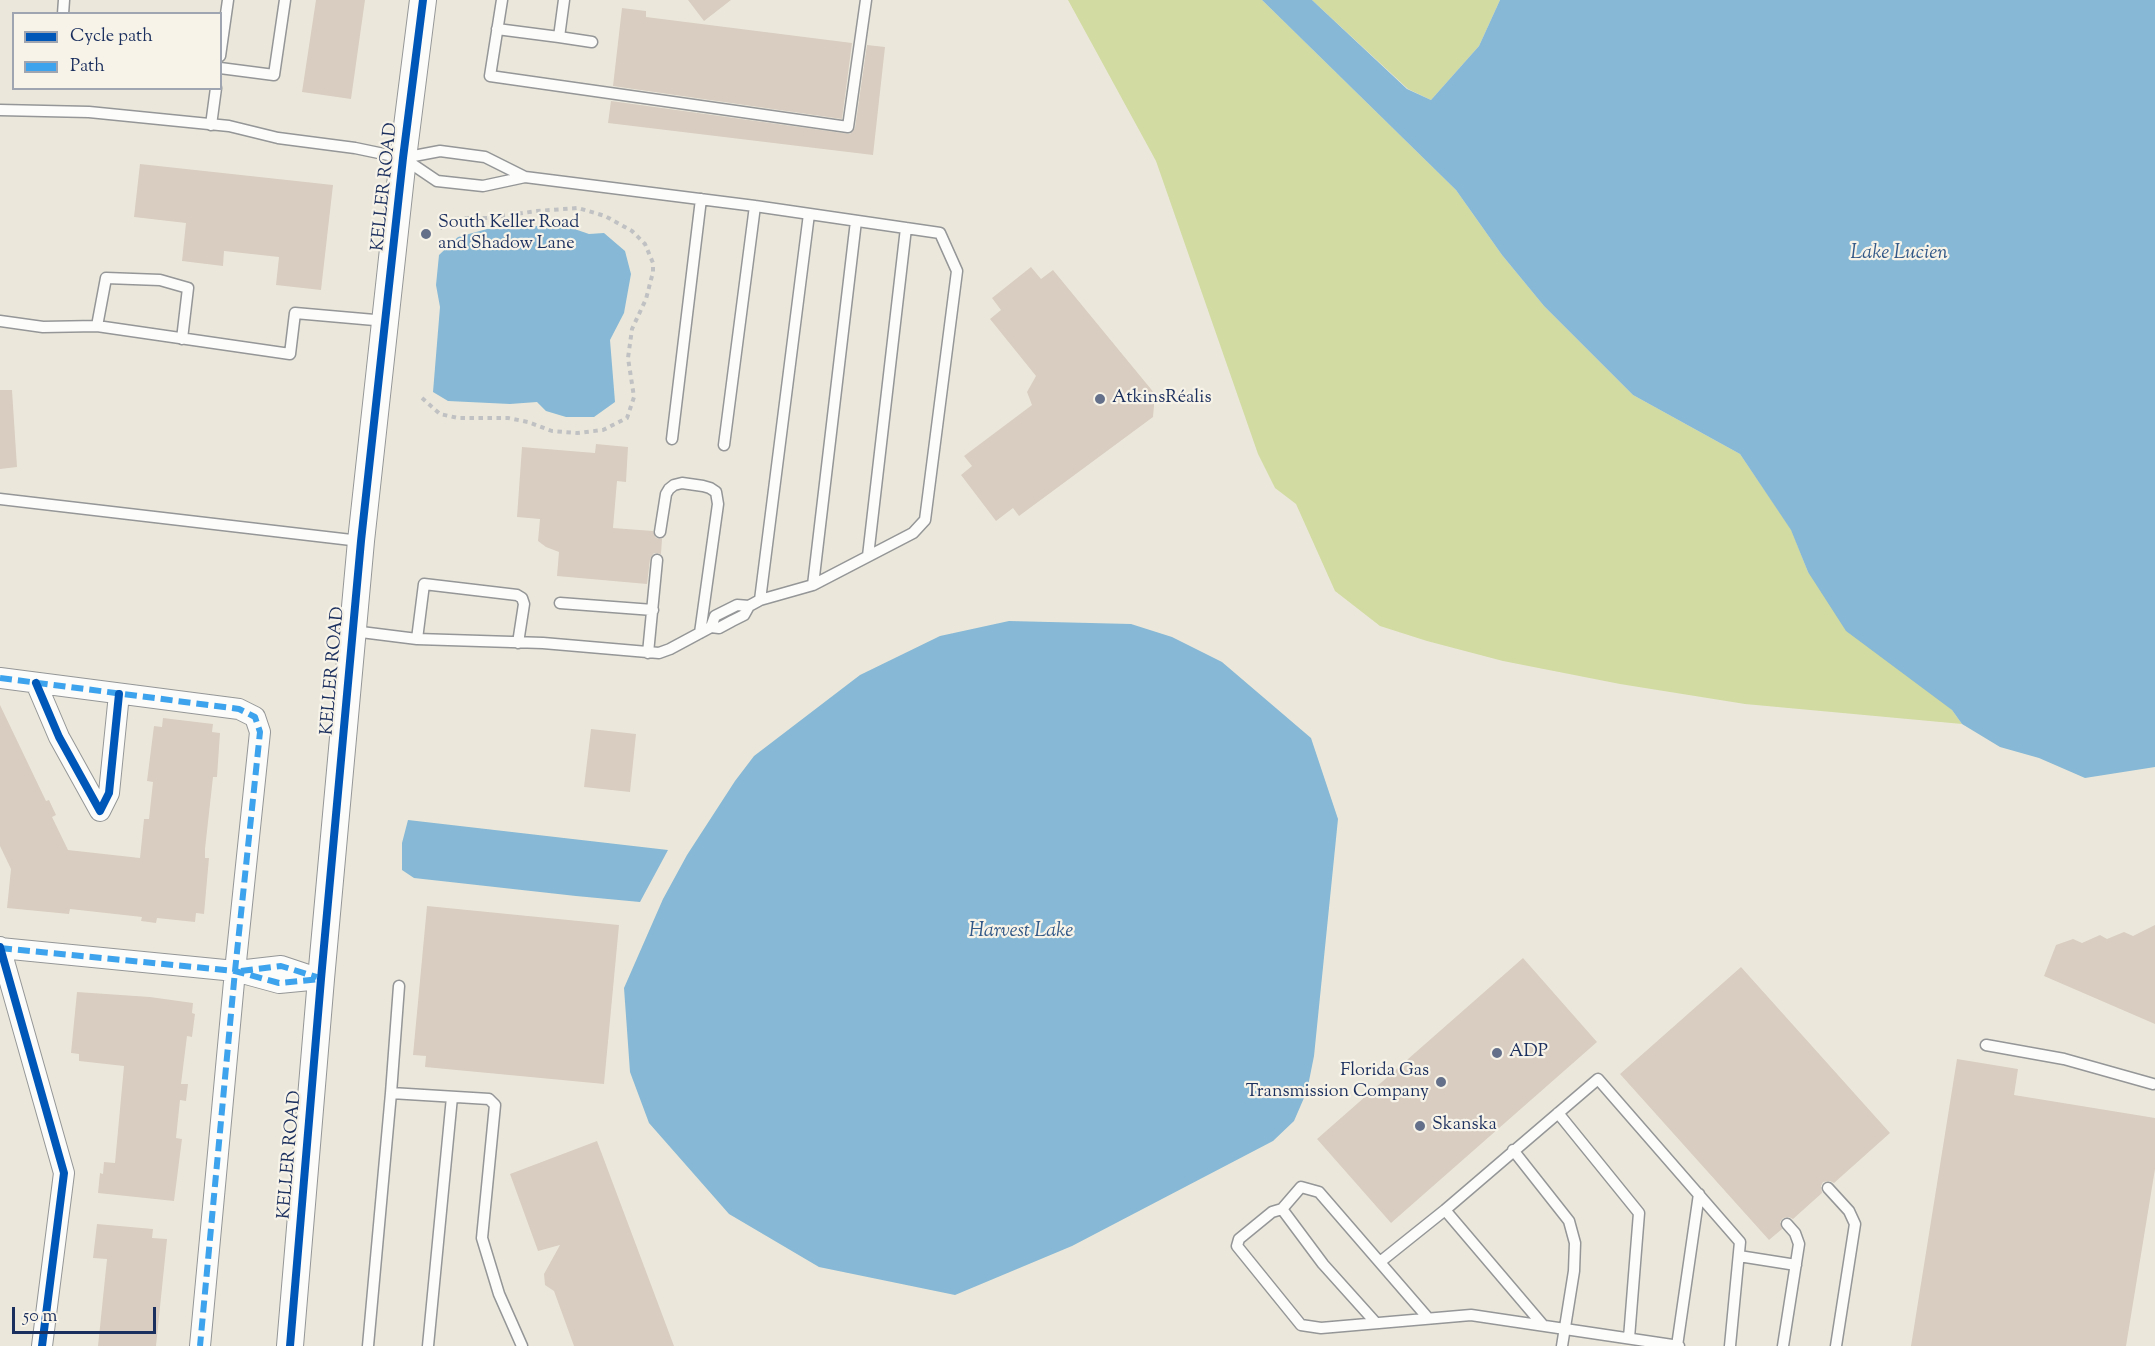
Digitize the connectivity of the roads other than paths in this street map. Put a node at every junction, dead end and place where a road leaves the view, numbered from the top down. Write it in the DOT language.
graph roads {
  1 [pos="228,0"];
  2 [pos="285,0"];
  3 [pos="423,0"];
  4 [pos="502,0"];
  5 [pos="564,0"];
  6 [pos="866,0"];
  7 [pos="497,29"];
  8 [pos="559,37"];
  9 [pos="222,42"];
  10 [pos="592,42"];
  11 [pos="222,68"];
  12 [pos="216,90"];
  13 [pos="0,110"];
  14 [pos="211,125"];
  15 [pos="403,158"];
  16 [pos="525,177"];
  17 [pos="701,199"];
  18 [pos="755,206"];
  19 [pos="809,214"];
  20 [pos="856,221"];
  21 [pos="906,228"];
  22 [pos="0,321"];
  23 [pos="386,321"];
  24 [pos="97,326"];
  25 [pos="182,339"];
  26 [pos="672,439"];
  27 [pos="724,445"];
  28 [pos="0,500"];
  29 [pos="660,532"];
  30 [pos="361,541"];
  31 [pos="868,556"];
  32 [pos="657,560"];
  33 [pos="813,585"];
  34 [pos="760,600"];
  35 [pos="560,603"];
  36 [pos="652,610"];
  37 [pos="353,631"];
  38 [pos="700,633"];
  39 [pos="417,639"];
  40 [pos="518,643"];
  41 [pos="648,652"];
  42 [pos="0,678"];
  43 [pos="36,683"];
  44 [pos="119,694"];
  45 [pos="0,948"];
  46 [pos="235,971"];
  47 [pos="321,978"];
  48 [pos="399,986"];
  49 [pos="1986,1045"];
  50 [pos="2153,1084"];
  51 [pos="391,1093"];
  52 [pos="452,1097"];
  53 [pos="1558,1113"];
  54 [pos="1513,1150"];
  55 [pos="1828,1188"];
  56 [pos="1699,1194"];
  57 [pos="1282,1209"];
  58 [pos="1445,1210"];
  59 [pos="1787,1224"];
  60 [pos="1739,1256"];
  61 [pos="1380,1262"];
  62 [pos="1796,1264"];
  63 [pos="1428,1318"];
  64 [pos="1376,1323"];
  65 [pos="1542,1324"];
  66 [pos="1565,1328"];
  67 [pos="1629,1338"];
  68 [pos="42,1346"];
  69 [pos="200,1346"];
  70 [pos="290,1346"];
  71 [pos="368,1346"];
  72 [pos="428,1346"];
  73 [pos="522,1346"];
  74 [pos="1562,1346"];
  75 [pos="1678,1346"];
  76 [pos="1730,1346"];
  77 [pos="1783,1346"];
  78 [pos="1836,1346"];
  1 -- 9 [label="lane"];
  2 -- 11 [label="lane"];
  3 -- 15 [label="street, KELLER ROAD"];
  4 -- 7 [label="lane"];
  5 -- 8 [label="lane"];
  6 -- 7 [label="lane"];
  7 -- 8 [label="lane"];
  8 -- 10 [label="lane"];
  12 -- 14 [label="lane"];
  13 -- 14 [label="lane"];
  14 -- 15 [label="lane"];
  15 -- 16 [label="lane"];
  15 -- 16 [label="lane"];
  15 -- 23 [label="street, KELLER ROAD"];
  16 -- 17 [label="lane"];
  17 -- 18 [label="lane"];
  17 -- 26 [label="lane"];
  18 -- 19 [label="lane"];
  18 -- 27 [label="lane"];
  19 -- 20 [label="lane"];
  19 -- 34 [label="lane"];
  20 -- 21 [label="lane"];
  20 -- 33 [label="lane"];
  21 -- 31 [label="lane"];
  21 -- 31 [label="lane"];
  22 -- 24 [label="lane"];
  23 -- 25 [label="lane"];
  23 -- 30 [label="street, KELLER ROAD"];
  24 -- 25 [label="lane"];
  24 -- 25 [label="lane"];
  28 -- 30 [label="lane"];
  29 -- 38 [label="lane"];
  30 -- 37 [label="street, KELLER ROAD"];
  31 -- 33 [label="lane"];
  32 -- 36 [label="lane"];
  33 -- 34 [label="lane"];
  34 -- 38 [label="lane"];
  35 -- 36 [label="lane"];
  36 -- 41 [label="lane"];
  37 -- 39 [label="lane"];
  37 -- 47 [label="street, KELLER ROAD"];
  38 -- 41 [label="lane"];
  39 -- 40 [label="lane"];
  39 -- 40 [label="lane"];
  40 -- 41 [label="lane"];
  42 -- 43 [label="street"];
  43 -- 44 [label="street"];
  43 -- 44 [label="street"];
  44 -- 46 [label="street"];
  45 -- 46 [label="street"];
  45 -- 68 [label="street"];
  46 -- 47 [label="street"];
  46 -- 69 [label="street"];
  47 -- 70 [label="street, KELLER ROAD"];
  48 -- 51 [label="lane"];
  49 -- 50 [label="lane"];
  51 -- 52 [label="lane"];
  51 -- 71 [label="lane"];
  52 -- 72 [label="lane"];
  52 -- 73 [label="lane"];
  53 -- 54 [label="lane"];
  53 -- 56 [label="lane"];
  53 -- 67 [label="lane"];
  54 -- 58 [label="lane"];
  54 -- 66 [label="lane"];
  55 -- 78 [label="lane"];
  56 -- 60 [label="lane"];
  56 -- 75 [label="lane"];
  57 -- 61 [label="lane"];
  57 -- 64 [label="lane"];
  57 -- 64 [label="lane"];
  58 -- 61 [label="lane"];
  58 -- 65 [label="lane"];
  59 -- 62 [label="lane"];
  60 -- 62 [label="lane"];
  60 -- 76 [label="lane"];
  61 -- 63 [label="lane"];
  62 -- 77 [label="lane"];
  63 -- 64 [label="lane"];
  63 -- 65 [label="lane"];
  65 -- 66 [label="lane"];
  66 -- 67 [label="lane"];
  66 -- 74 [label="lane"];
  67 -- 75 [label="lane"];
}
